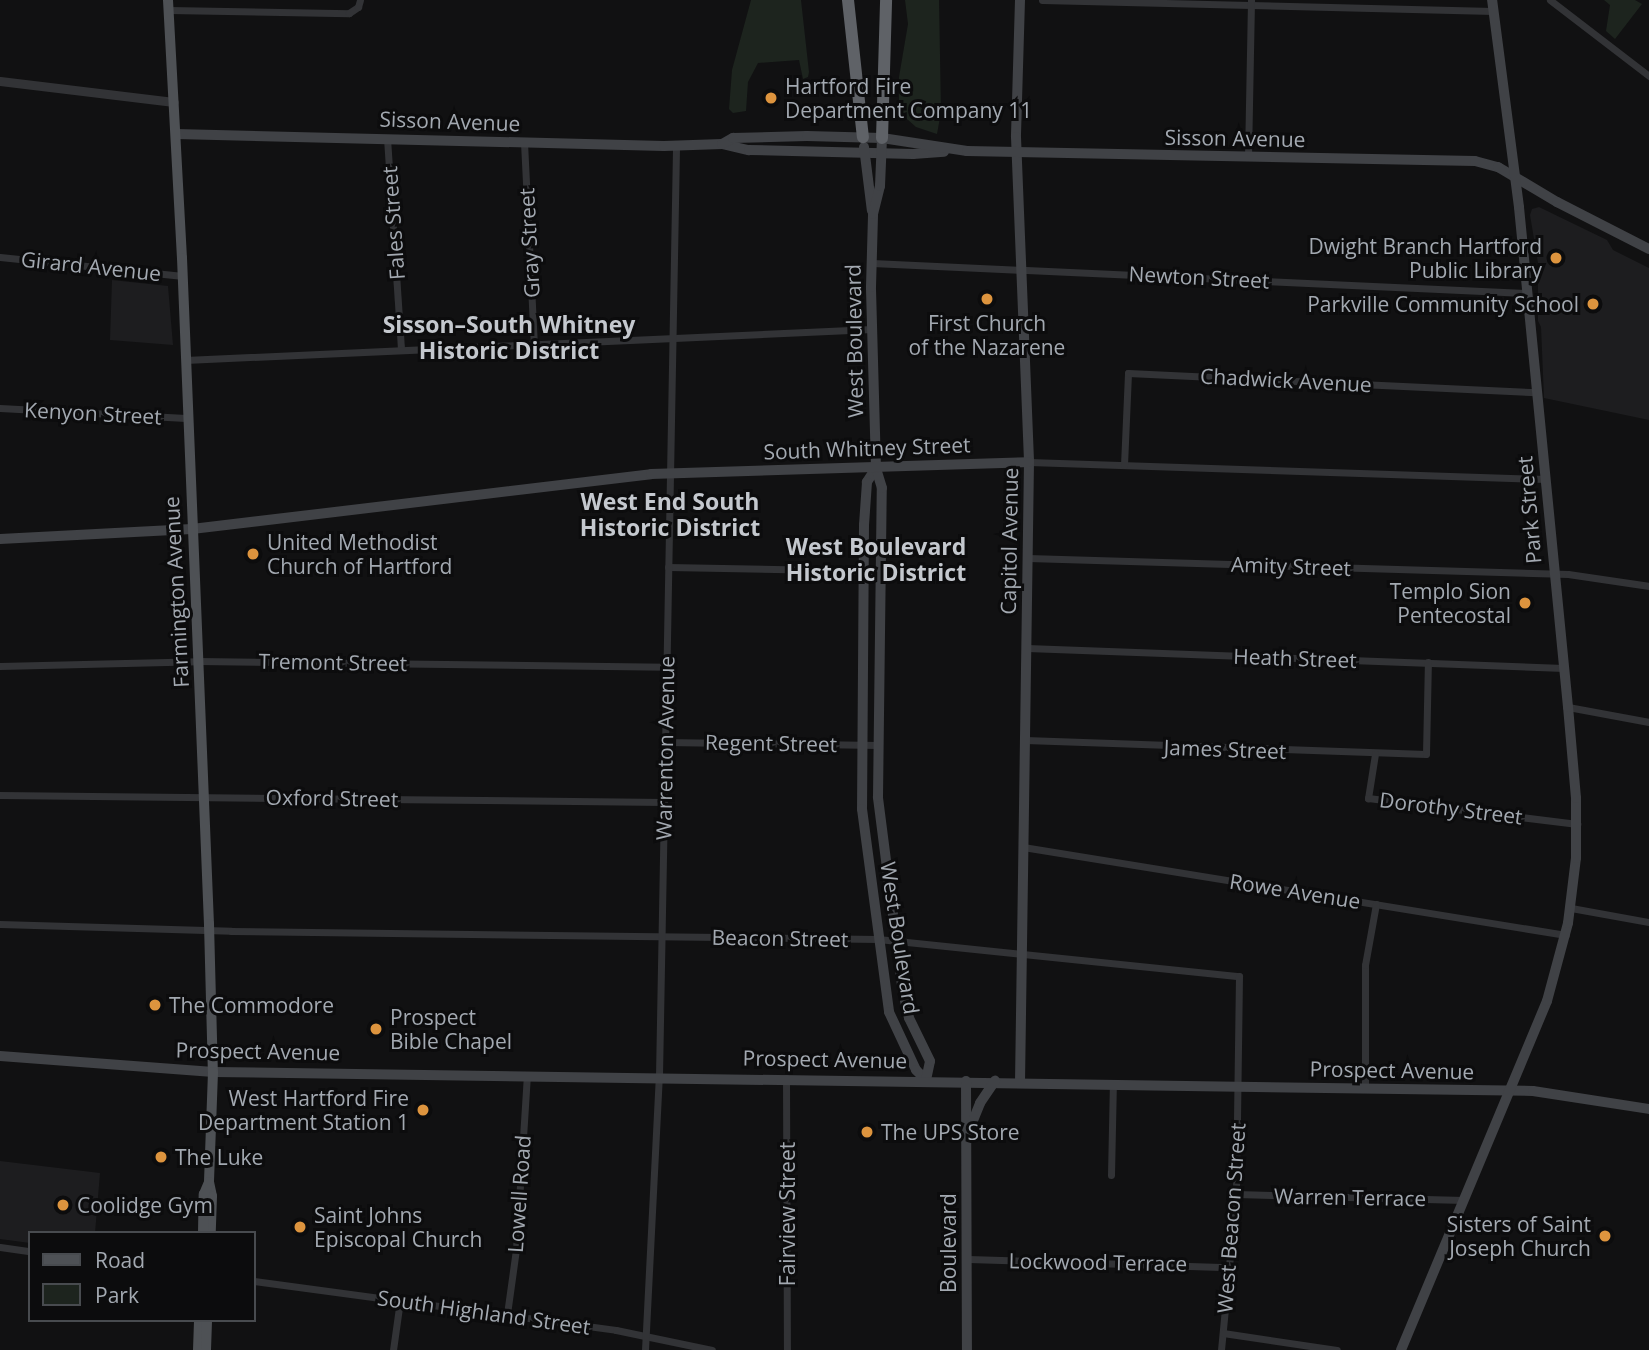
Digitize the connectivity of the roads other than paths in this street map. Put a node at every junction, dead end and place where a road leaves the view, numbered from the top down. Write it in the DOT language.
graph roads {
  1 [pos="360,0"];
  2 [pos="848,0"];
  3 [pos="886,0"];
  4 [pos="1020,0"];
  5 [pos="1042,0"];
  6 [pos="1550,0"];
  7 [pos="1251,2"];
  8 [pos="168,5"];
  9 [pos="1492,6"];
  10 [pos="1649,76"];
  11 [pos="0,81"];
  12 [pos="174,102"];
  13 [pos="176,134"];
  14 [pos="768,136"];
  15 [pos="863,137"];
  16 [pos="387,138"];
  17 [pos="882,138"];
  18 [pos="524,142"];
  19 [pos="722,144"];
  20 [pos="676,145"];
  21 [pos="769,150"];
  22 [pos="950,151"];
  23 [pos="1016,152"];
  24 [pos="865,153"];
  25 [pos="881,153"];
  26 [pos="1248,157"];
  27 [pos="1515,177"];
  28 [pos="873,214"];
  29 [pos="1649,249"];
  30 [pos="0,257"];
  31 [pos="872,263"];
  32 [pos="1021,268"];
  33 [pos="183,276"];
  34 [pos="1527,292"];
  35 [pos="872,329"];
  36 [pos="674,337"];
  37 [pos="534,344"];
  38 [pos="401,349"];
  39 [pos="185,360"];
  40 [pos="1537,392"];
  41 [pos="0,408"];
  42 [pos="187,418"];
  43 [pos="1029,462"];
  44 [pos="1124,465"];
  45 [pos="876,468"];
  46 [pos="670,473"];
  47 [pos="1545,479"];
  48 [pos="192,529"];
  49 [pos="0,539"];
  50 [pos="1028,558"];
  51 [pos="668,568"];
  52 [pos="863,571"];
  53 [pos="880,571"];
  54 [pos="1554,575"];
  55 [pos="1649,586"];
  56 [pos="1027,648"];
  57 [pos="198,661"];
  58 [pos="1428,662"];
  59 [pos="0,666"];
  60 [pos="666,667"];
  61 [pos="1564,668"];
  62 [pos="1568,707"];
  63 [pos="1649,722"];
  64 [pos="1025,740"];
  65 [pos="665,742"];
  66 [pos="860,745"];
  67 [pos="878,745"];
  68 [pos="1375,754"];
  69 [pos="0,795"];
  70 [pos="204,797"];
  71 [pos="664,802"];
  72 [pos="1577,824"];
  73 [pos="883,839"];
  74 [pos="865,841"];
  75 [pos="1023,847"];
  76 [pos="1376,904"];
  77 [pos="1571,908"];
  78 [pos="1649,922"];
  79 [pos="0,924"];
  80 [pos="209,930"];
  81 [pos="1566,935"];
  82 [pos="661,937"];
  83 [pos="878,939"];
  84 [pos="896,941"];
  85 [pos="1022,955"];
  86 [pos="0,1056"];
  87 [pos="213,1072"];
  88 [pos="527,1074"];
  89 [pos="659,1076"];
  90 [pos="786,1078"];
  91 [pos="926,1080"];
  92 [pos="966,1081"];
  93 [pos="995,1082"];
  94 [pos="1020,1082"];
  95 [pos="1112,1083"];
  96 [pos="1239,1086"];
  97 [pos="1364,1088"];
  98 [pos="1510,1091"];
  99 [pos="1649,1109"];
  100 [pos="967,1135"];
  101 [pos="1111,1175"];
  102 [pos="209,1182"];
  103 [pos="1236,1194"];
  104 [pos="1464,1200"];
  105 [pos="202,1231"];
  106 [pos="211,1231"];
  107 [pos="0,1247"];
  108 [pos="28,1251"];
  109 [pos="968,1259"];
  110 [pos="1229,1267"];
  111 [pos="256,1281"];
  112 [pos="400,1300"];
  113 [pos="507,1314"];
  114 [pos="199,1322"];
  115 [pos="207,1322"];
  116 [pos="1223,1333"];
  117 [pos="645,1335"];
  118 [pos="198,1350"];
  119 [pos="206,1350"];
  120 [pos="393,1350"];
  121 [pos="645,1350"];
  122 [pos="712,1350"];
  123 [pos="788,1350"];
  124 [pos="967,1350"];
  125 [pos="1222,1350"];
  126 [pos="1336,1350"];
  127 [pos="1401,1350"];
  1 -- 8 [label="street"];
  2 -- 15 [label="highway"];
  3 -- 17 [label="highway"];
  4 -- 23 [label="main road, Capitol Avenue"];
  5 -- 7 [label="street"];
  6 -- 10 [label="street"];
  7 -- 9 [label="street"];
  7 -- 26 [label="street"];
  8 -- 12 [label="main road, Farmington Avenue"];
  9 -- 27 [label="main road, Park Street"];
  11 -- 12 [label="street"];
  12 -- 13 [label="main road, Farmington Avenue"];
  13 -- 16 [label="main road, Sisson Avenue"];
  13 -- 33 [label="main road, Farmington Avenue"];
  14 -- 15 [label="main road, Sisson Avenue"];
  14 -- 19 [label="main road, Sisson Avenue"];
  14 -- 21 [label="main road"];
  15 -- 17 [label="main road, Sisson Avenue"];
  15 -- 24 [label="main road, West Boulevard"];
  16 -- 18 [label="main road, Sisson Avenue"];
  16 -- 38 [label="street, Fales Street"];
  17 -- 22 [label="main road, Sisson Avenue"];
  17 -- 25 [label="main road, West Boulevard"];
  18 -- 20 [label="main road, Sisson Avenue"];
  18 -- 37 [label="street, Gray Street"];
  19 -- 20 [label="main road, Sisson Avenue"];
  19 -- 21 [label="main road, Sisson Avenue"];
  20 -- 36 [label="street, Warrenton Avenue"];
  21 -- 24 [label="main road, Sisson Avenue"];
  22 -- 23 [label="main road, Sisson Avenue"];
  22 -- 25 [label="main road, Sisson Avenue"];
  23 -- 26 [label="main road, Sisson Avenue"];
  23 -- 32 [label="main road, Capitol Avenue"];
  24 -- 25 [label="main road, Sisson Avenue"];
  24 -- 28 [label="main road, West Boulevard"];
  25 -- 28 [label="main road, West Boulevard"];
  26 -- 27 [label="main road, Sisson Avenue"];
  27 -- 29 [label="main road, Sisson Avenue"];
  27 -- 34 [label="main road, Park Street"];
  28 -- 31 [label="main road, West Boulevard"];
  30 -- 33 [label="street, Girard Avenue"];
  31 -- 32 [label="street, Newton Street"];
  31 -- 35 [label="main road, West Boulevard"];
  32 -- 34 [label="street, Newton Street"];
  32 -- 43 [label="main road, Capitol Avenue"];
  33 -- 39 [label="main road, Farmington Avenue"];
  34 -- 40 [label="main road, Park Street"];
  35 -- 36 [label="street"];
  35 -- 45 [label="main road, West Boulevard"];
  36 -- 37 [label="street"];
  36 -- 46 [label="street, Warrenton Avenue"];
  37 -- 38 [label="street"];
  38 -- 39 [label="street"];
  39 -- 42 [label="main road, Farmington Avenue"];
  40 -- 44 [label="street, Chadwick Avenue"];
  40 -- 47 [label="main road, Park Street"];
  41 -- 42 [label="street, Kenyon Street"];
  42 -- 48 [label="main road, Farmington Avenue"];
  43 -- 44 [label="street, South Whitney Street"];
  43 -- 45 [label="main road, South Whitney Street"];
  43 -- 50 [label="main road, Capitol Avenue"];
  44 -- 47 [label="street, South Whitney Street"];
  45 -- 46 [label="main road, South Whitney Street"];
  45 -- 52 [label="main road, West Boulevard"];
  45 -- 53 [label="main road, West Boulevard"];
  46 -- 48 [label="main road, South Whitney Street"];
  46 -- 51 [label="street, Warrenton Avenue"];
  47 -- 54 [label="main road, Park Street"];
  48 -- 49 [label="main road, South Whitney Street"];
  48 -- 57 [label="main road, Farmington Avenue"];
  50 -- 54 [label="street, Amity Street"];
  50 -- 56 [label="main road, Capitol Avenue"];
  51 -- 52 [label="street"];
  51 -- 60 [label="street, Warrenton Avenue"];
  52 -- 53 [label="street"];
  52 -- 66 [label="main road, West Boulevard"];
  53 -- 67 [label="main road, West Boulevard"];
  54 -- 55 [label="street, Amity Street"];
  54 -- 61 [label="main road, Park Street"];
  56 -- 58 [label="street, Heath Street"];
  56 -- 64 [label="main road, Capitol Avenue"];
  57 -- 59 [label="street, Tremont Street"];
  57 -- 60 [label="street, Tremont Street"];
  57 -- 70 [label="main road, Farmington Avenue"];
  58 -- 61 [label="street, Heath Street"];
  58 -- 68 [label="street, James Street"];
  60 -- 65 [label="street, Warrenton Avenue"];
  61 -- 62 [label="main road, Park Street"];
  62 -- 63 [label="street"];
  62 -- 72 [label="main road, Park Street"];
  64 -- 68 [label="street, James Street"];
  64 -- 75 [label="main road, Capitol Avenue"];
  65 -- 66 [label="street, Regent Street"];
  65 -- 71 [label="street, Warrenton Avenue"];
  66 -- 67 [label="street, Regent Street"];
  66 -- 74 [label="main road, West Boulevard"];
  67 -- 73 [label="main road, West Boulevard"];
  68 -- 72 [label="street, Dorothy Street"];
  69 -- 70 [label="street, Oxford Street"];
  70 -- 71 [label="street, Oxford Street"];
  70 -- 80 [label="main road, Farmington Avenue"];
  71 -- 82 [label="street, Warrenton Avenue"];
  72 -- 77 [label="main road, Park Street"];
  73 -- 74 [label="main road"];
  73 -- 84 [label="main road, West Boulevard"];
  74 -- 83 [label="main road, West Boulevard"];
  75 -- 76 [label="street, Rowe Avenue"];
  75 -- 85 [label="main road, Capitol Avenue"];
  76 -- 81 [label="street, Rowe Avenue"];
  76 -- 97 [label="street"];
  77 -- 78 [label="street"];
  77 -- 81 [label="main road, Park Street"];
  79 -- 80 [label="street, Beacon Street"];
  80 -- 82 [label="street, Beacon Street"];
  80 -- 87 [label="main road, Farmington Avenue"];
  81 -- 98 [label="main road, Park Street"];
  82 -- 83 [label="street, Beacon Street"];
  82 -- 89 [label="street, Warrenton Avenue"];
  83 -- 84 [label="street, Beacon Street"];
  83 -- 91 [label="main road, West Boulevard"];
  84 -- 85 [label="street, Beacon Street"];
  84 -- 91 [label="main road, West Boulevard"];
  85 -- 94 [label="main road, Capitol Avenue"];
  85 -- 96 [label="street, Beacon Street"];
  86 -- 87 [label="main road, Prospect Avenue"];
  87 -- 88 [label="main road, Prospect Avenue"];
  87 -- 102 [label="main road, Farmington Avenue"];
  88 -- 89 [label="main road, Prospect Avenue"];
  88 -- 113 [label="street, Lowell Road"];
  89 -- 90 [label="main road, Prospect Avenue"];
  89 -- 117 [label="street, Warrenton Avenue"];
  90 -- 91 [label="main road, Prospect Avenue"];
  90 -- 123 [label="street, Fairview Street"];
  91 -- 92 [label="main road, Prospect Avenue"];
  92 -- 93 [label="main road, Prospect Avenue"];
  92 -- 100 [label="main road, Boulevard"];
  93 -- 94 [label="main road, Prospect Avenue"];
  93 -- 100 [label="main road, Boulevard"];
  94 -- 95 [label="main road, Prospect Avenue"];
  95 -- 96 [label="main road, Prospect Avenue"];
  95 -- 101 [label="street"];
  96 -- 97 [label="main road, Prospect Avenue"];
  96 -- 103 [label="street, West Beacon Street"];
  97 -- 98 [label="main road, Prospect Avenue"];
  98 -- 99 [label="main road, Prospect Avenue"];
  98 -- 104 [label="main road, Park Street"];
  100 -- 109 [label="main road, Boulevard"];
  102 -- 105 [label="main road, Farmington Avenue"];
  102 -- 106 [label="main road, Farmington Avenue"];
  103 -- 104 [label="street, Warren Terrace"];
  103 -- 110 [label="street, West Beacon Street"];
  104 -- 127 [label="main road, Park Street"];
  107 -- 108 [label="street"];
  109 -- 110 [label="street, Lockwood Terrace"];
  109 -- 124 [label="main road, Boulevard"];
  110 -- 116 [label="street, West Beacon Street"];
  111 -- 112 [label="street, South Highland Street"];
  112 -- 113 [label="street, South Highland Street"];
  112 -- 120 [label="street"];
  113 -- 117 [label="street, South Highland Street"];
  114 -- 118 [label="main road"];
  115 -- 119 [label="main road"];
  116 -- 125 [label="street, West Beacon Street"];
  116 -- 126 [label="street"];
  117 -- 121 [label="street, Warrenton Avenue"];
  117 -- 122 [label="street, South Highland Street"];
}
